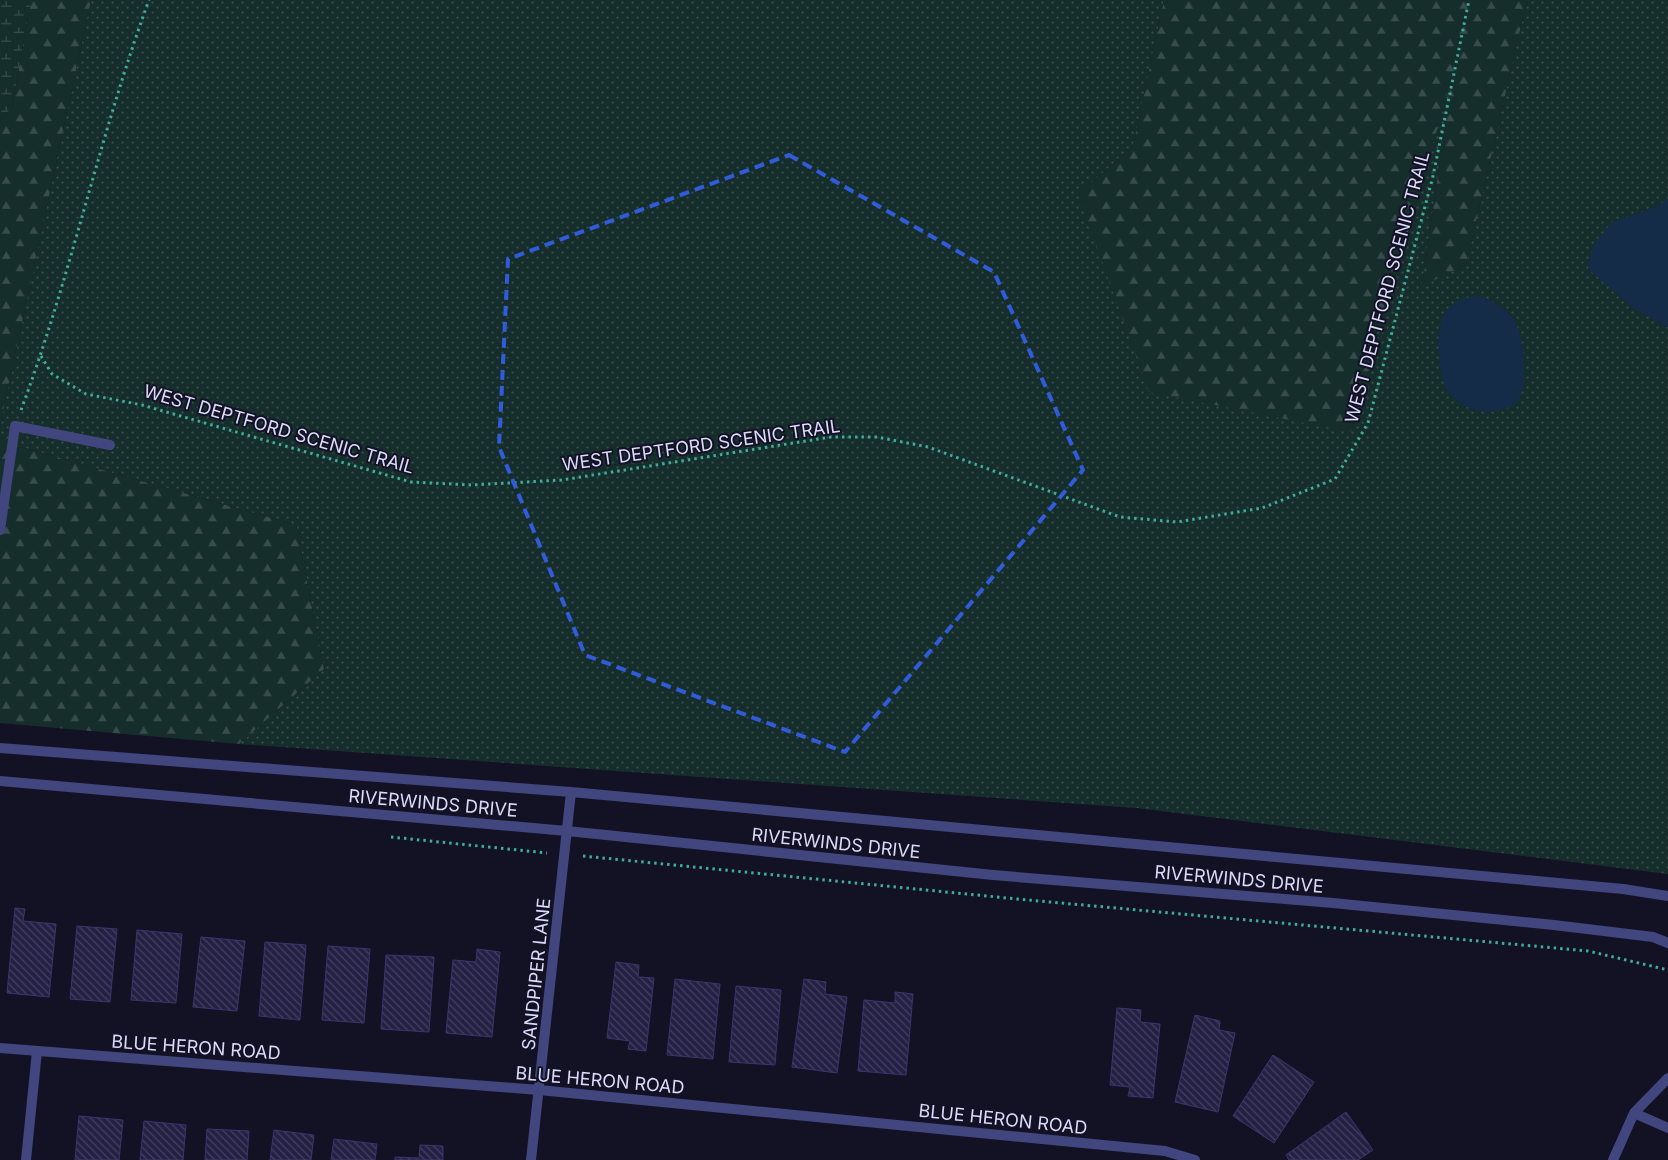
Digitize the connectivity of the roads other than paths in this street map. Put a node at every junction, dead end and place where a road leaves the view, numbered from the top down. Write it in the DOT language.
graph roads {
  1 [pos="110,445"];
  2 [pos="0,530"];
  3 [pos="0,748"];
  4 [pos="0,782"];
  5 [pos="571,792"];
  6 [pos="568,831"];
  7 [pos="1668,896"];
  8 [pos="1668,943"];
  9 [pos="0,1048"];
  10 [pos="37,1051"];
  11 [pos="1668,1078"];
  12 [pos="539,1090"];
  13 [pos="1634,1113"];
  14 [pos="1668,1128"];
  15 [pos="26,1160"];
  16 [pos="531,1160"];
  17 [pos="1195,1160"];
  18 [pos="1613,1160"];
  1 -- 2 [label="street"];
  3 -- 5 [label="street, RIVERWINDS DRIVE"];
  4 -- 6 [label="street, RIVERWINDS DRIVE"];
  5 -- 6 [label="street, SANDPIPER LANE"];
  5 -- 7 [label="street, RIVERWINDS DRIVE"];
  6 -- 8 [label="street, RIVERWINDS DRIVE"];
  6 -- 12 [label="street, SANDPIPER LANE"];
  9 -- 10 [label="street, BLUE HERON ROAD"];
  10 -- 12 [label="street, BLUE HERON ROAD"];
  10 -- 15 [label="street"];
  11 -- 13 [label="street"];
  12 -- 16 [label="street, SANDPIPER LANE"];
  12 -- 17 [label="street, BLUE HERON ROAD"];
  13 -- 14 [label="street"];
  13 -- 18 [label="street"];
}
